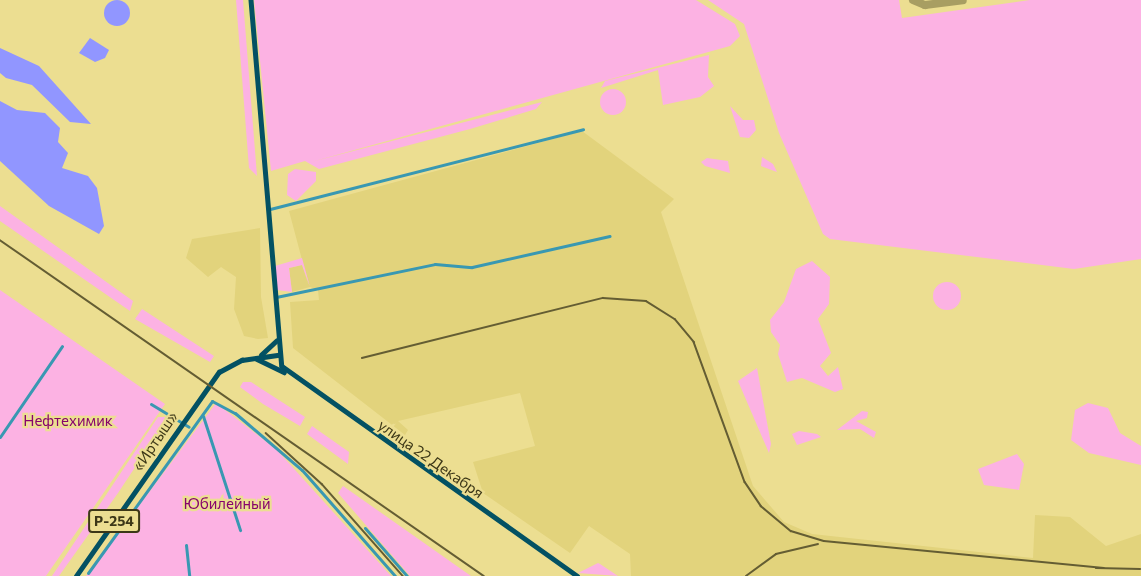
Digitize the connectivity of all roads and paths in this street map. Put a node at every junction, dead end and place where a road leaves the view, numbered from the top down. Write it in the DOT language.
graph roads {
  1 [pos="251,0"];
  2 [pos="583,129"];
  3 [pos="268,209"];
  4 [pos="610,236"];
  5 [pos="274,298"];
  6 [pos="277,335"];
  7 [pos="62,346"];
  8 [pos="279,355"];
  9 [pos="252,358"];
  10 [pos="286,373"];
  11 [pos="152,404"];
  12 [pos="203,416"];
  13 [pos="182,422"];
  14 [pos="189,427"];
  15 [pos="0,437"];
  16 [pos="365,528"];
  17 [pos="240,530"];
  18 [pos="186,545"];
  19 [pos="88,573"];
  20 [pos="76,576"];
  21 [pos="189,576"];
  22 [pos="395,576"];
  23 [pos="407,576"];
  24 [pos="577,576"];
  1 -- 3 [label="main road"];
  2 -- 3 [label="street"];
  3 -- 5 [label="main road"];
  4 -- 5 [label="street"];
  5 -- 6 [label="main road"];
  6 -- 8 [label="main road"];
  6 -- 9 [label="main road"];
  7 -- 15 [label="street"];
  8 -- 9 [label="main road, «Иртыш» / Р-254"];
  8 -- 10 [label="main road"];
  9 -- 10 [label="main road, улица 22 Декабря"];
  9 -- 13 [label="main road, «Иртыш» / Р-254"];
  10 -- 24 [label="main road, улица 22 Декабря"];
  11 -- 13 [label="street"];
  12 -- 14 [label="street"];
  12 -- 17 [label="street"];
  12 -- 22 [label="street"];
  13 -- 14 [label="street"];
  13 -- 20 [label="main road, «Иртыш» / Р-254"];
  14 -- 19 [label="street"];
  16 -- 23 [label="street"];
  18 -- 21 [label="street"];
}
